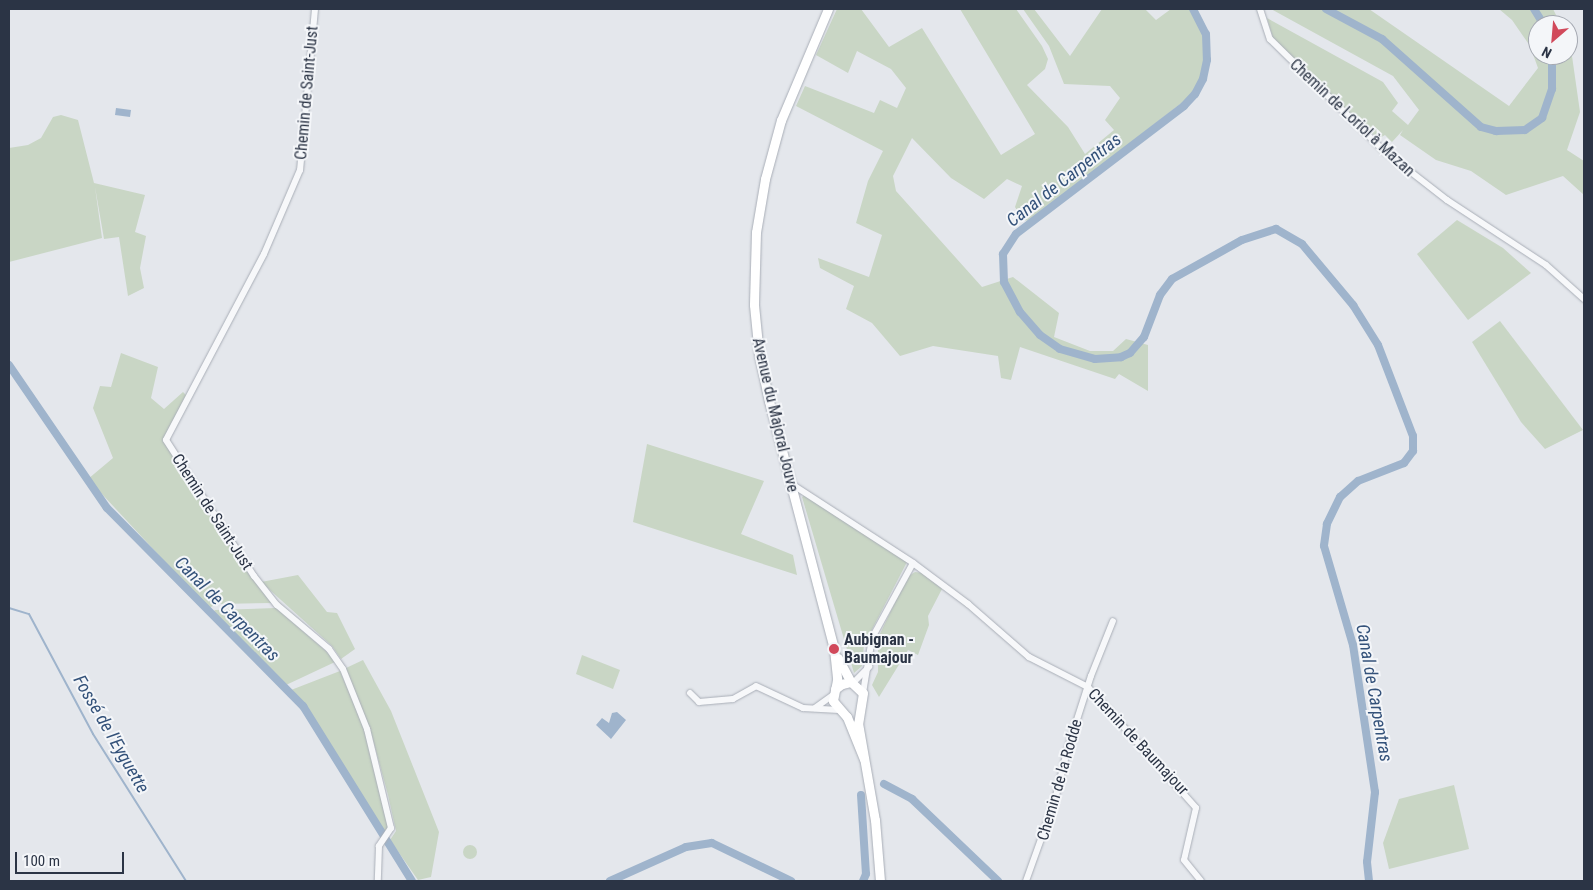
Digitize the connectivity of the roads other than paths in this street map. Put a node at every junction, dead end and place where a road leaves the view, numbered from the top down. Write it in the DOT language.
graph roads {
  1 [pos="315,9"];
  2 [pos="828,9"];
  3 [pos="1260,9"];
  4 [pos="1584,299"];
  5 [pos="790,483"];
  6 [pos="913,563"];
  7 [pos="1113,621"];
  8 [pos="834,649"];
  9 [pos="869,666"];
  10 [pos="852,683"];
  11 [pos="1088,687"];
  12 [pos="834,692"];
  13 [pos="690,693"];
  14 [pos="863,693"];
  15 [pos="813,708"];
  16 [pos="859,708"];
  17 [pos="841,711"];
  18 [pos="864,759"];
  19 [pos="378,881"];
  20 [pos="880,881"];
  21 [pos="1026,881"];
  22 [pos="1200,881"];
  1 -- 19 [label="street, Chemin de Saint-Just"];
  2 -- 5 [label="main road, Avenue du Majoral Jouve"];
  3 -- 4 [label="street, Chemin de Loriol à Mazan"];
  5 -- 6 [label="street, Chemin de Baumajour"];
  5 -- 8 [label="main road, Avenue du Majoral Jouve"];
  6 -- 9 [label="street"];
  6 -- 11 [label="street, Chemin de Baumajour"];
  7 -- 11 [label="street, Chemin de la Rodde"];
  8 -- 10 [label="main road, Avenue du Majoral Jouve"];
  8 -- 12 [label="main road, Avenue du Majoral Jouve"];
  9 -- 10 [label="street"];
  9 -- 14 [label="street"];
  10 -- 12 [label="main road"];
  10 -- 14 [label="main road, Avenue du Majoral Jouve"];
  11 -- 21 [label="street, Chemin de la Rodde"];
  11 -- 22 [label="street, Chemin de Baumajour"];
  12 -- 15 [label="street"];
  12 -- 17 [label="main road, Avenue du Majoral Jouve"];
  13 -- 15 [label="street"];
  14 -- 16 [label="main road, Avenue du Majoral Jouve"];
  15 -- 17 [label="street"];
  16 -- 17 [label="main road"];
  16 -- 18 [label="main road, Avenue du Majoral Jouve"];
  17 -- 18 [label="main road, Avenue du Majoral Jouve"];
  18 -- 20 [label="main road, Avenue du Majoral Jouve"];
}
